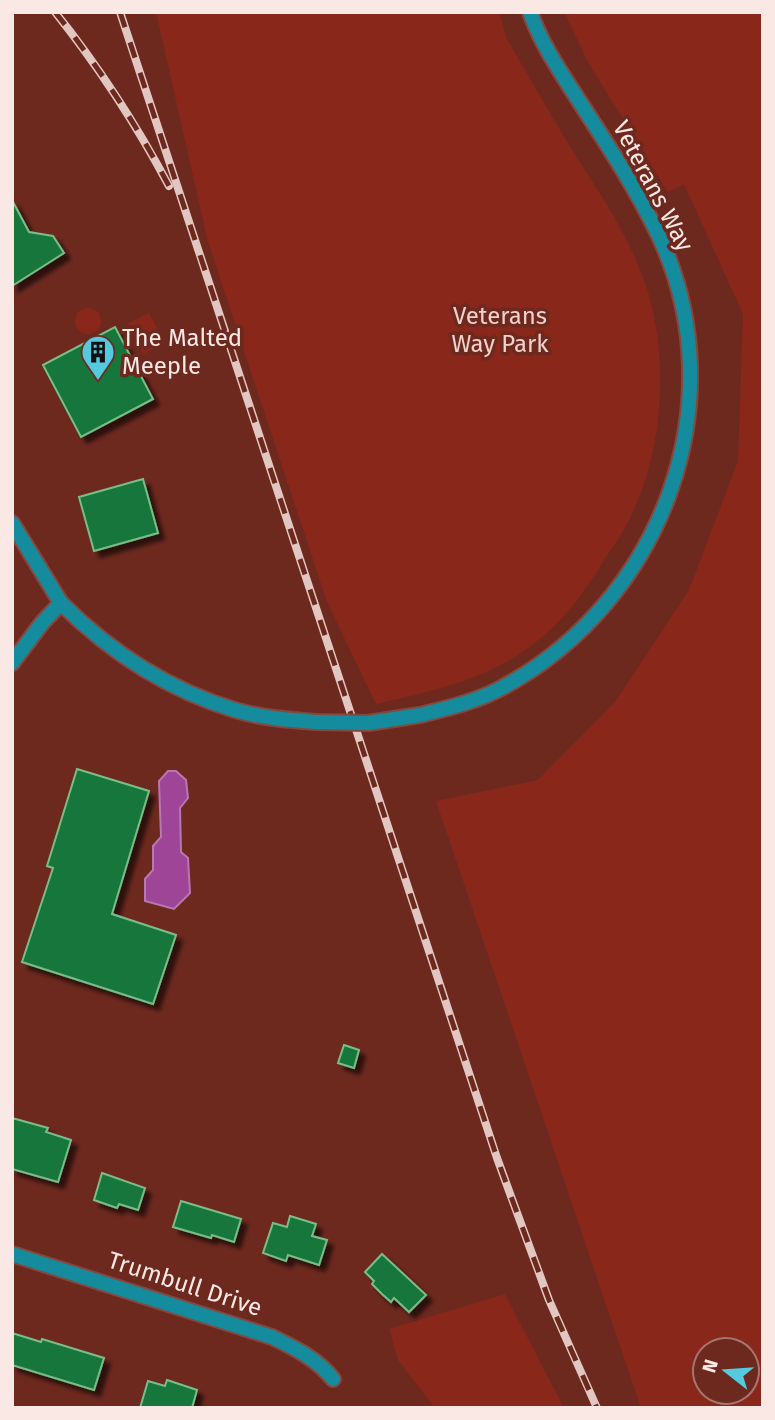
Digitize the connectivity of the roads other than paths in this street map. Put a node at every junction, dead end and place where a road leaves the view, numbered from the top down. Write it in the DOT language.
graph roads {
  1 [pos="530,12"];
  2 [pos="12,523"];
  3 [pos="61,603"];
  4 [pos="12,663"];
  5 [pos="12,1254"];
  6 [pos="333,1379"];
  1 -- 3 [label="street, Veterans Way, bridge"];
  2 -- 3 [label="street, Veterans Way"];
  3 -- 4 [label="street"];
  5 -- 6 [label="street, Trumbull Drive"];
}
